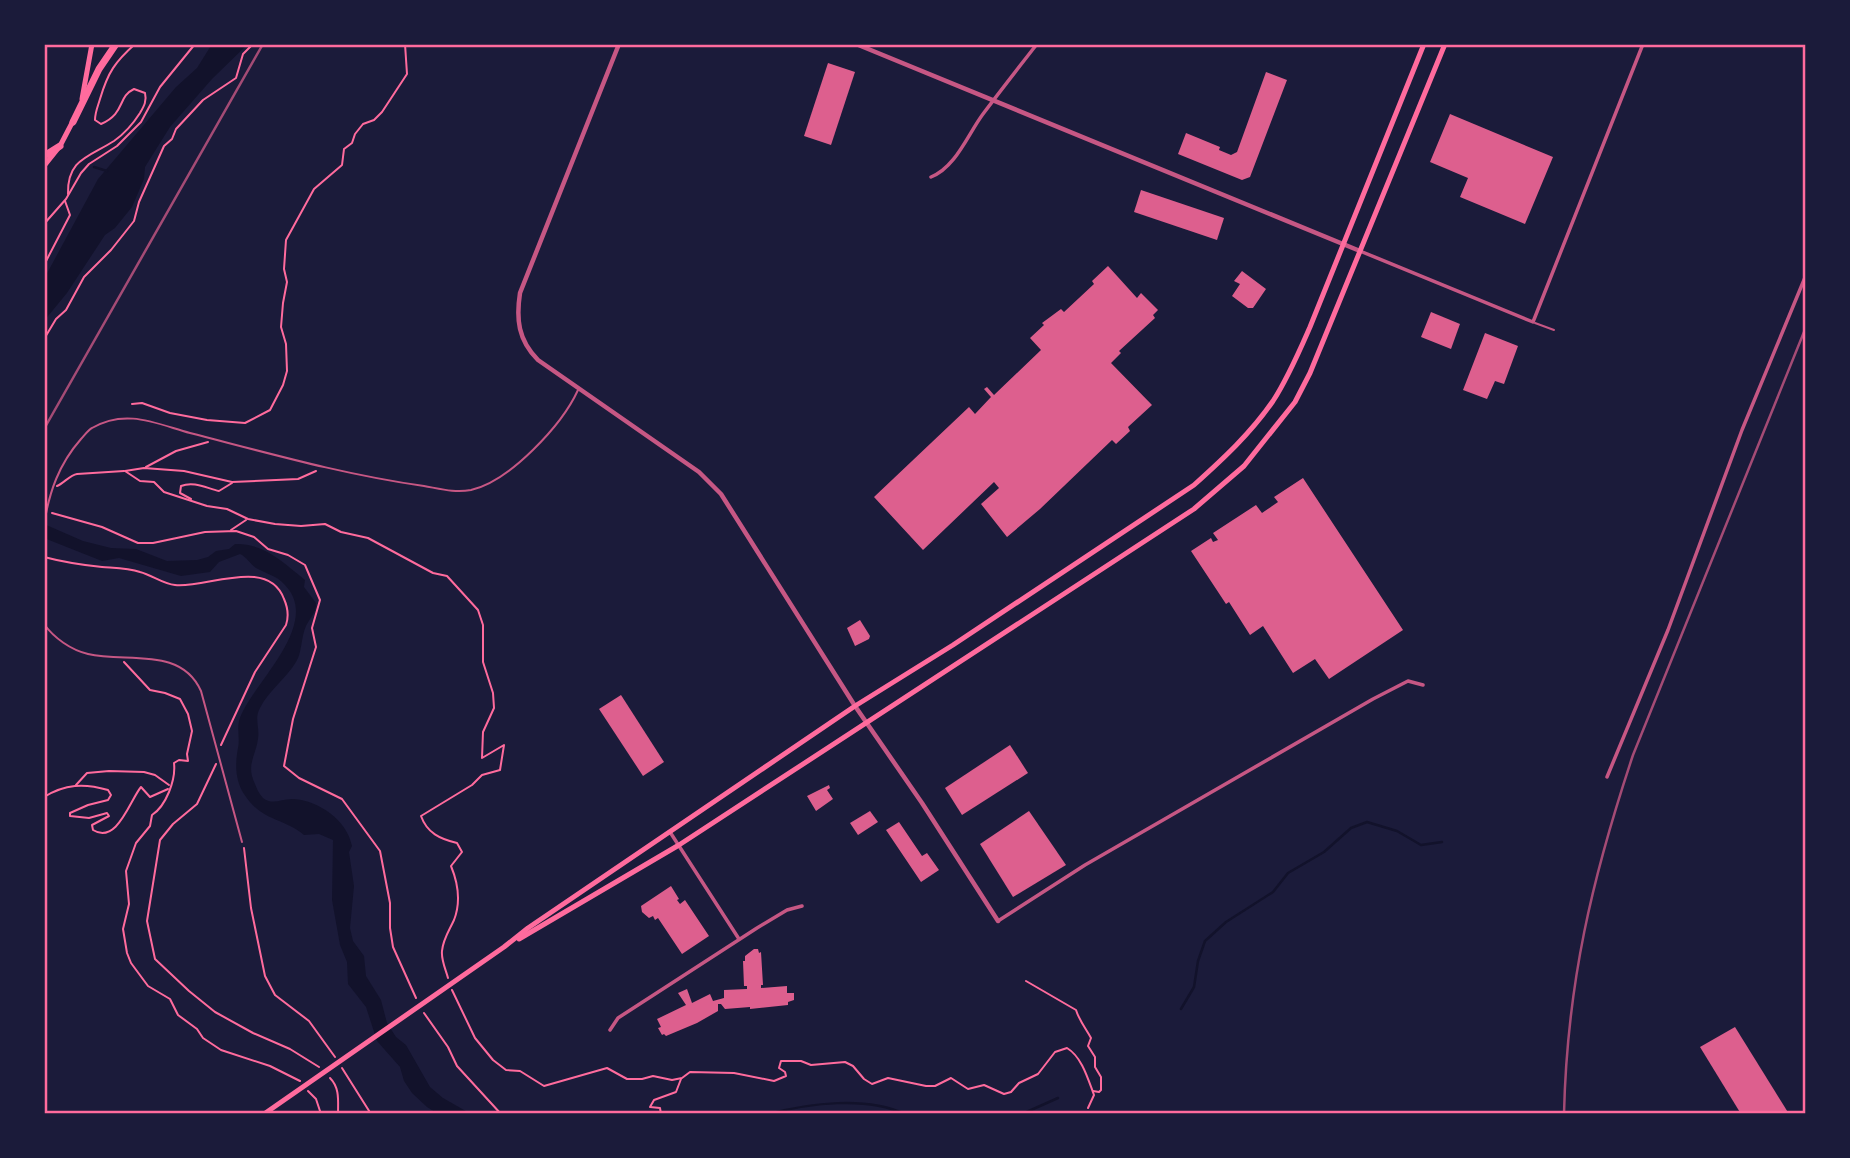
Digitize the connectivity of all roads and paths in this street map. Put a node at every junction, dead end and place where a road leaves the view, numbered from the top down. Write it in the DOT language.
graph roads {
  1 [pos="92,44"];
  2 [pos="116,44"];
  3 [pos="135,44"];
  4 [pos="195,44"];
  5 [pos="253,44"];
  6 [pos="405,44"];
  7 [pos="619,44"];
  8 [pos="856,44"];
  9 [pos="1037,44"];
  10 [pos="1424,44"];
  11 [pos="1444,44"];
  12 [pos="1643,44"];
  13 [pos="994,99"];
  14 [pos="73,122"];
  15 [pos="60,146"];
  16 [pos="44,156"];
  17 [pos="44,166"];
  18 [pos="931,177"];
  19 [pos="68,194"];
  20 [pos="64,200"];
  21 [pos="44,224"];
  22 [pos="1343,243"];
  23 [pos="1360,251"];
  24 [pos="44,265"];
  25 [pos="1806,275"];
  26 [pos="1533,322"];
  27 [pos="1554,330"];
  28 [pos="44,339"];
  29 [pos="578,389"];
  30 [pos="132,404"];
  31 [pos="216,439"];
  32 [pos="323,466"];
  33 [pos="144,468"];
  34 [pos="125,471"];
  35 [pos="232,482"];
  36 [pos="53,485"];
  37 [pos="193,501"];
  38 [pos="46,512"];
  39 [pos="248,519"];
  40 [pos="44,525"];
  41 [pos="231,531"];
  42 [pos="44,557"];
  43 [pos="44,624"];
  44 [pos="123,662"];
  45 [pos="1423,685"];
  46 [pos="855,706"];
  47 [pos="867,724"];
  48 [pos="219,756"];
  49 [pos="1607,777"];
  50 [pos="76,785"];
  51 [pos="169,787"];
  52 [pos="44,797"];
  53 [pos="669,831"];
  54 [pos="242,842"];
  55 [pos="679,845"];
  56 [pos="802,906"];
  57 [pos="998,920"];
  58 [pos="740,939"];
  59 [pos="504,947"];
  60 [pos="1026,981"];
  61 [pos="610,1030"];
  62 [pos="320,1068"];
  63 [pos="327,1075"];
  64 [pos="682,1078"];
  65 [pos="1092,1090"];
  66 [pos="1088,1108"];
  67 [pos="264,1114"];
  68 [pos="321,1114"];
  69 [pos="338,1114"];
  70 [pos="371,1114"];
  71 [pos="501,1114"];
  72 [pos="661,1114"];
  1 -- 14 [label="main road"];
  2 -- 14 [label="highway"];
  3 -- 19 [label="path"];
  4 -- 19 [label="path"];
  5 -- 28 [label="path"];
  6 -- 30 [label="path"];
  7 -- 29 [label="street"];
  8 -- 13 [label="street"];
  9 -- 13 [label="street"];
  10 -- 22 [label="main road"];
  11 -- 23 [label="main road"];
  12 -- 26 [label="street"];
  13 -- 18 [label="street"];
  13 -- 22 [label="street"];
  14 -- 15 [label="main road"];
  15 -- 16 [label="highway"];
  15 -- 17 [label="main road"];
  19 -- 20 [label="path"];
  20 -- 21 [label="path"];
  20 -- 24 [label="path"];
  22 -- 23 [label="street"];
  22 -- 46 [label="main road"];
  23 -- 26 [label="street"];
  23 -- 47 [label="main road"];
  25 -- 49 [label="street"];
  26 -- 27 [label="lane"];
  29 -- 32 [label="lane"];
  29 -- 46 [label="street"];
  31 -- 32 [label="lane"];
  31 -- 33 [label="path"];
  31 -- 36 [label="lane"];
  32 -- 35 [label="path"];
  33 -- 34 [label="path"];
  33 -- 35 [label="path"];
  34 -- 36 [label="path"];
  34 -- 37 [label="path"];
  35 -- 37 [label="path"];
  36 -- 38 [label="lane"];
  37 -- 39 [label="path"];
  38 -- 40 [label="lane"];
  38 -- 41 [label="path"];
  39 -- 41 [label="path"];
  39 -- 64 [label="path"];
  41 -- 71 [label="path"];
  42 -- 48 [label="path"];
  43 -- 48 [label="lane"];
  44 -- 51 [label="path"];
  45 -- 57 [label="street"];
  46 -- 47 [label="street"];
  46 -- 53 [label="main road"];
  47 -- 55 [label="main road"];
  47 -- 57 [label="street"];
  48 -- 54 [label="lane"];
  48 -- 62 [label="path"];
  50 -- 51 [label="path"];
  50 -- 51 [label="path"];
  50 -- 52 [label="path"];
  51 -- 68 [label="path"];
  53 -- 55 [label="street"];
  53 -- 59 [label="main road"];
  54 -- 70 [label="path"];
  55 -- 58 [label="street"];
  55 -- 59 [label="main road"];
  56 -- 58 [label="street"];
  58 -- 61 [label="street"];
  59 -- 67 [label="main road"];
  60 -- 65 [label="path"];
  63 -- 69 [label="path"];
  64 -- 65 [label="path"];
  64 -- 72 [label="path"];
  65 -- 66 [label="path"];
}
